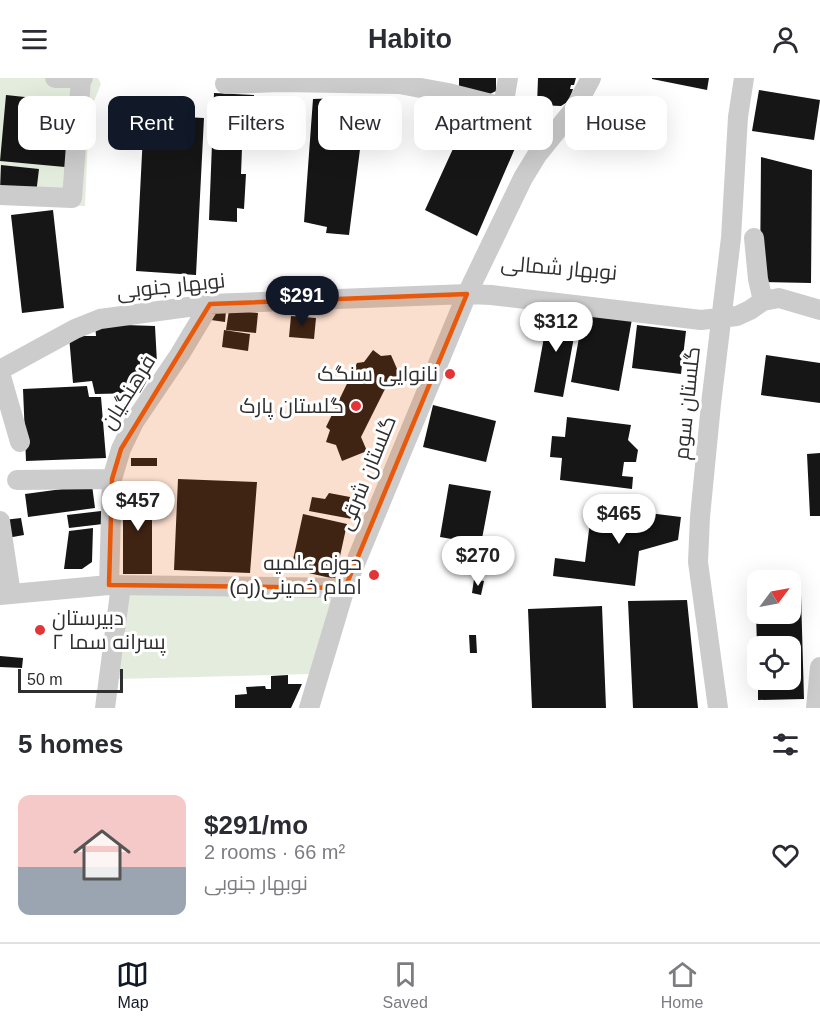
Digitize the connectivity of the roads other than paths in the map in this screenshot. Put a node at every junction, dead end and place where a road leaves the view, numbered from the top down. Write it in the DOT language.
graph roads {
  1 [pos="55,78"];
  2 [pos="82,78"];
  3 [pos="508,78"];
  4 [pos="591,78"];
  5 [pos="744,78"];
  6 [pos="281,80"];
  7 [pos="225,84"];
  8 [pos="460,96"];
  9 [pos="505,96"];
  10 [pos="555,133"];
  11 [pos="0,195"];
  12 [pos="754,238"];
  13 [pos="467,294"];
  14 [pos="763,301"];
  15 [pos="210,304"];
  16 [pos="820,310"];
  17 [pos="720,317"];
  18 [pos="0,372"];
  19 [pos="20,442"];
  20 [pos="112,479"];
  21 [pos="17,480"];
  22 [pos="0,521"];
  23 [pos="115,585"];
  24 [pos="345,588"];
  25 [pos="6,595"];
  26 [pos="820,667"];
  27 [pos="105,708"];
  28 [pos="309,708"];
  29 [pos="718,708"];
  30 [pos="816,708"];
  1 -- 2 [label="street"];
  2 -- 11 [label="street"];
  3 -- 9 [label="street"];
  4 -- 10 [label="street, گلستان شرقی"];
  5 -- 17 [label="street, گلستان سوم"];
  6 -- 7 [label="street"];
  6 -- 8 [label="street"];
  10 -- 13 [label="street, گلستان شرقی"];
  12 -- 14 [label="street"];
  13 -- 15 [label="street, نوبهار جنوبی"];
  13 -- 17 [label="street, نوبهار شمالی"];
  13 -- 24 [label="street, گلستان شرقی"];
  14 -- 16 [label="street"];
  14 -- 17 [label="street, نوبهار شمالی"];
  15 -- 18 [label="street, نوبهار جنوبی"];
  15 -- 20 [label="street, فرهنگیان"];
  17 -- 29 [label="street, گلستان سوم"];
  18 -- 19 [label="street"];
  20 -- 21 [label="street"];
  20 -- 23 [label="street, فرهنگیان"];
  22 -- 25 [label="street"];
  23 -- 24 [label="street"];
  23 -- 25 [label="street"];
  23 -- 27 [label="street, فرهنگیان"];
  24 -- 28 [label="street, گلستان شرقی"];
  26 -- 30 [label="street"];
}
